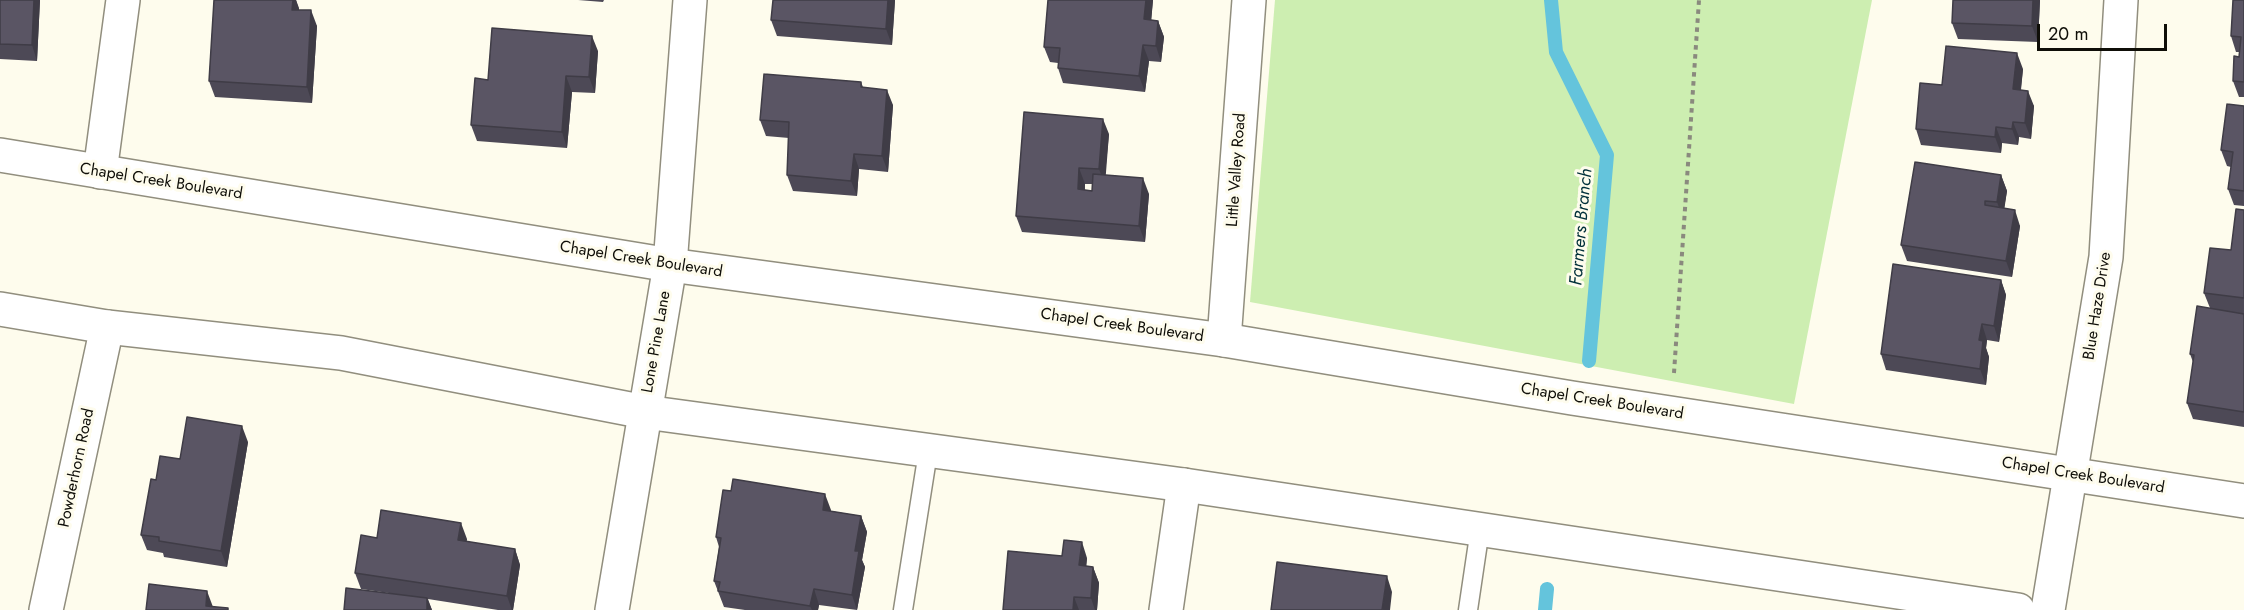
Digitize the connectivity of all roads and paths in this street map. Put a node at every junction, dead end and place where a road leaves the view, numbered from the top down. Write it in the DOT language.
graph roads {
  1 [pos="123,0"];
  2 [pos="690,0"];
  3 [pos="1249,0"];
  4 [pos="1699,0"];
  5 [pos="2121,0"];
  6 [pos="0,155"];
  7 [pos="100,172"];
  8 [pos="670,265"];
  9 [pos="0,309"];
  10 [pos="107,327"];
  11 [pos="1224,340"];
  12 [pos="645,412"];
  13 [pos="1673,413"];
  14 [pos="928,452"];
  15 [pos="2070,474"];
  16 [pos="1184,485"];
  17 [pos="2244,501"];
  18 [pos="1480,529"];
  19 [pos="46,610"];
  20 [pos="612,610"];
  21 [pos="903,610"];
  22 [pos="1166,610"];
  23 [pos="1468,610"];
  24 [pos="2018,610"];
  25 [pos="2048,610"];
  1 -- 7 [label="main road"];
  2 -- 8 [label="main road, Lone Pine Lane"];
  3 -- 11 [label="main road, Little Valley Road"];
  4 -- 13 [label="path"];
  5 -- 15 [label="main road, Blue Haze Drive"];
  6 -- 7 [label="main road, Chapel Creek Boulevard"];
  7 -- 8 [label="main road, Chapel Creek Boulevard"];
  8 -- 11 [label="main road, Chapel Creek Boulevard"];
  8 -- 12 [label="main road, Lone Pine Lane"];
  9 -- 10 [label="main road"];
  10 -- 12 [label="main road"];
  10 -- 19 [label="main road, Powderhorn Road"];
  11 -- 13 [label="main road, Chapel Creek Boulevard"];
  12 -- 14 [label="main road"];
  12 -- 20 [label="main road, Lone Pine Lane"];
  13 -- 15 [label="main road, Chapel Creek Boulevard"];
  14 -- 16 [label="main road"];
  14 -- 21 [label="lane"];
  15 -- 17 [label="main road, Chapel Creek Boulevard"];
  15 -- 25 [label="main road, Blue Haze Drive"];
  16 -- 18 [label="main road"];
  16 -- 22 [label="main road"];
  18 -- 23 [label="lane"];
  18 -- 24 [label="main road"];
}
